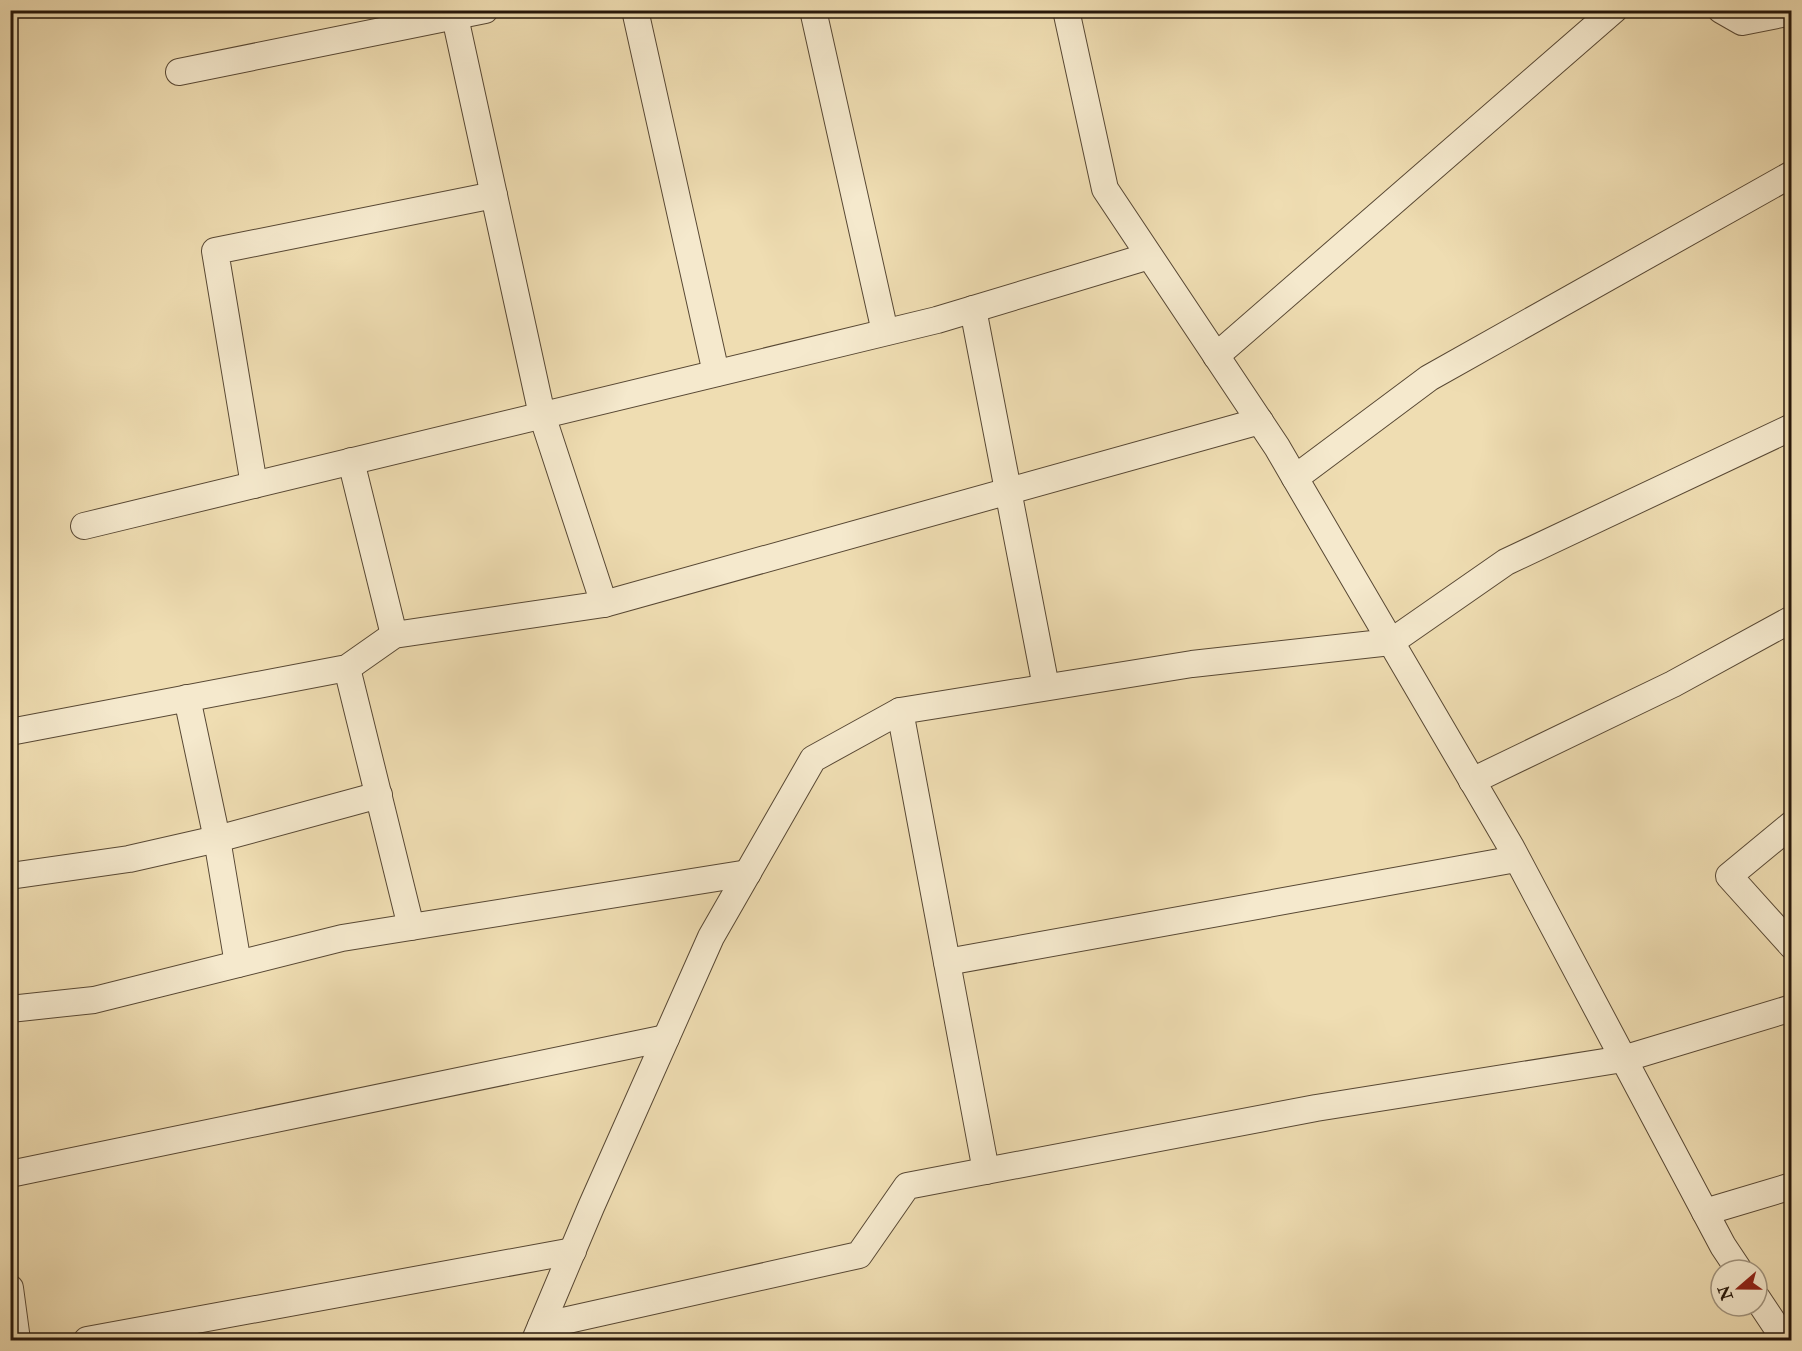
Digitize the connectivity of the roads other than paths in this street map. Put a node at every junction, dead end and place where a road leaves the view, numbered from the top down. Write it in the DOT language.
graph roads {
  1 [pos="485,10"];
  2 [pos="635,10"];
  3 [pos="813,10"];
  4 [pos="1066,10"];
  5 [pos="1614,10"];
  6 [pos="1721,10"];
  7 [pos="1791,12"];
  8 [pos="455,17"];
  9 [pos="179,72"];
  10 [pos="1791,174"];
  11 [pos="494,195"];
  12 [pos="1149,256"];
  13 [pos="973,309"];
  14 [pos="885,332"];
  15 [pos="1216,356"];
  16 [pos="716,373"];
  17 [pos="542,415"];
  18 [pos="1260,421"];
  19 [pos="1791,427"];
  20 [pos="351,461"];
  21 [pos="1295,478"];
  22 [pos="254,485"];
  23 [pos="1008,491"];
  24 [pos="84,526"];
  25 [pos="604,604"];
  26 [pos="1791,619"];
  27 [pos="394,635"];
  28 [pos="1391,642"];
  29 [pos="347,668"];
  30 [pos="1046,687"];
  31 [pos="188,698"];
  32 [pos="900,711"];
  33 [pos="10,732"];
  34 [pos="1472,781"];
  35 [pos="379,795"];
  36 [pos="1791,824"];
  37 [pos="217,839"];
  38 [pos="1516,859"];
  39 [pos="748,873"];
  40 [pos="10,876"];
  41 [pos="411,927"];
  42 [pos="1791,946"];
  43 [pos="947,962"];
  44 [pos="238,964"];
  45 [pos="1791,1008"];
  46 [pos="10,1009"];
  47 [pos="666,1038"];
  48 [pos="1623,1059"];
  49 [pos="986,1171"];
  50 [pos="10,1174"];
  51 [pos="1791,1186"];
  52 [pos="1705,1212"];
  53 [pos="573,1251"];
  54 [pos="1731,1258"];
  55 [pos="10,1288"];
  56 [pos="1769,1316"];
  57 [pos="538,1333"];
  58 [pos="17,1341"];
  59 [pos="87,1341"];
  60 [pos="1785,1341"];
  1 -- 8 [label="street"];
  2 -- 16 [label="street"];
  3 -- 14 [label="street"];
  4 -- 12 [label="street"];
  5 -- 15 [label="street"];
  6 -- 7 [label="street"];
  8 -- 9 [label="street"];
  8 -- 11 [label="street"];
  10 -- 21 [label="street"];
  11 -- 17 [label="street"];
  11 -- 22 [label="street"];
  12 -- 13 [label="street"];
  12 -- 15 [label="street"];
  13 -- 14 [label="street"];
  13 -- 23 [label="street"];
  14 -- 16 [label="street"];
  15 -- 18 [label="street"];
  16 -- 17 [label="street"];
  17 -- 20 [label="street"];
  17 -- 25 [label="street"];
  18 -- 21 [label="street"];
  18 -- 23 [label="street"];
  19 -- 28 [label="street"];
  20 -- 22 [label="street"];
  20 -- 27 [label="street"];
  21 -- 28 [label="street"];
  22 -- 24 [label="street"];
  23 -- 25 [label="street"];
  23 -- 30 [label="street"];
  25 -- 27 [label="street"];
  26 -- 34 [label="street"];
  27 -- 29 [label="street"];
  28 -- 30 [label="street"];
  28 -- 34 [label="street"];
  29 -- 31 [label="street"];
  29 -- 35 [label="street"];
  30 -- 32 [label="street"];
  31 -- 33 [label="street"];
  31 -- 37 [label="street"];
  32 -- 39 [label="street"];
  32 -- 43 [label="street"];
  34 -- 38 [label="street"];
  35 -- 37 [label="street"];
  35 -- 41 [label="street"];
  36 -- 42 [label="street"];
  37 -- 40 [label="street"];
  37 -- 44 [label="street"];
  38 -- 43 [label="street"];
  38 -- 48 [label="street"];
  39 -- 41 [label="street"];
  39 -- 47 [label="street"];
  41 -- 44 [label="street"];
  43 -- 49 [label="street"];
  44 -- 46 [label="street"];
  45 -- 48 [label="street"];
  47 -- 50 [label="street"];
  47 -- 53 [label="street"];
  48 -- 49 [label="street"];
  48 -- 52 [label="street"];
  49 -- 57 [label="street"];
  51 -- 52 [label="street"];
  52 -- 54 [label="street"];
  53 -- 57 [label="street"];
  53 -- 59 [label="street"];
  55 -- 58 [label="street"];
  56 -- 60 [label="street"];
}
